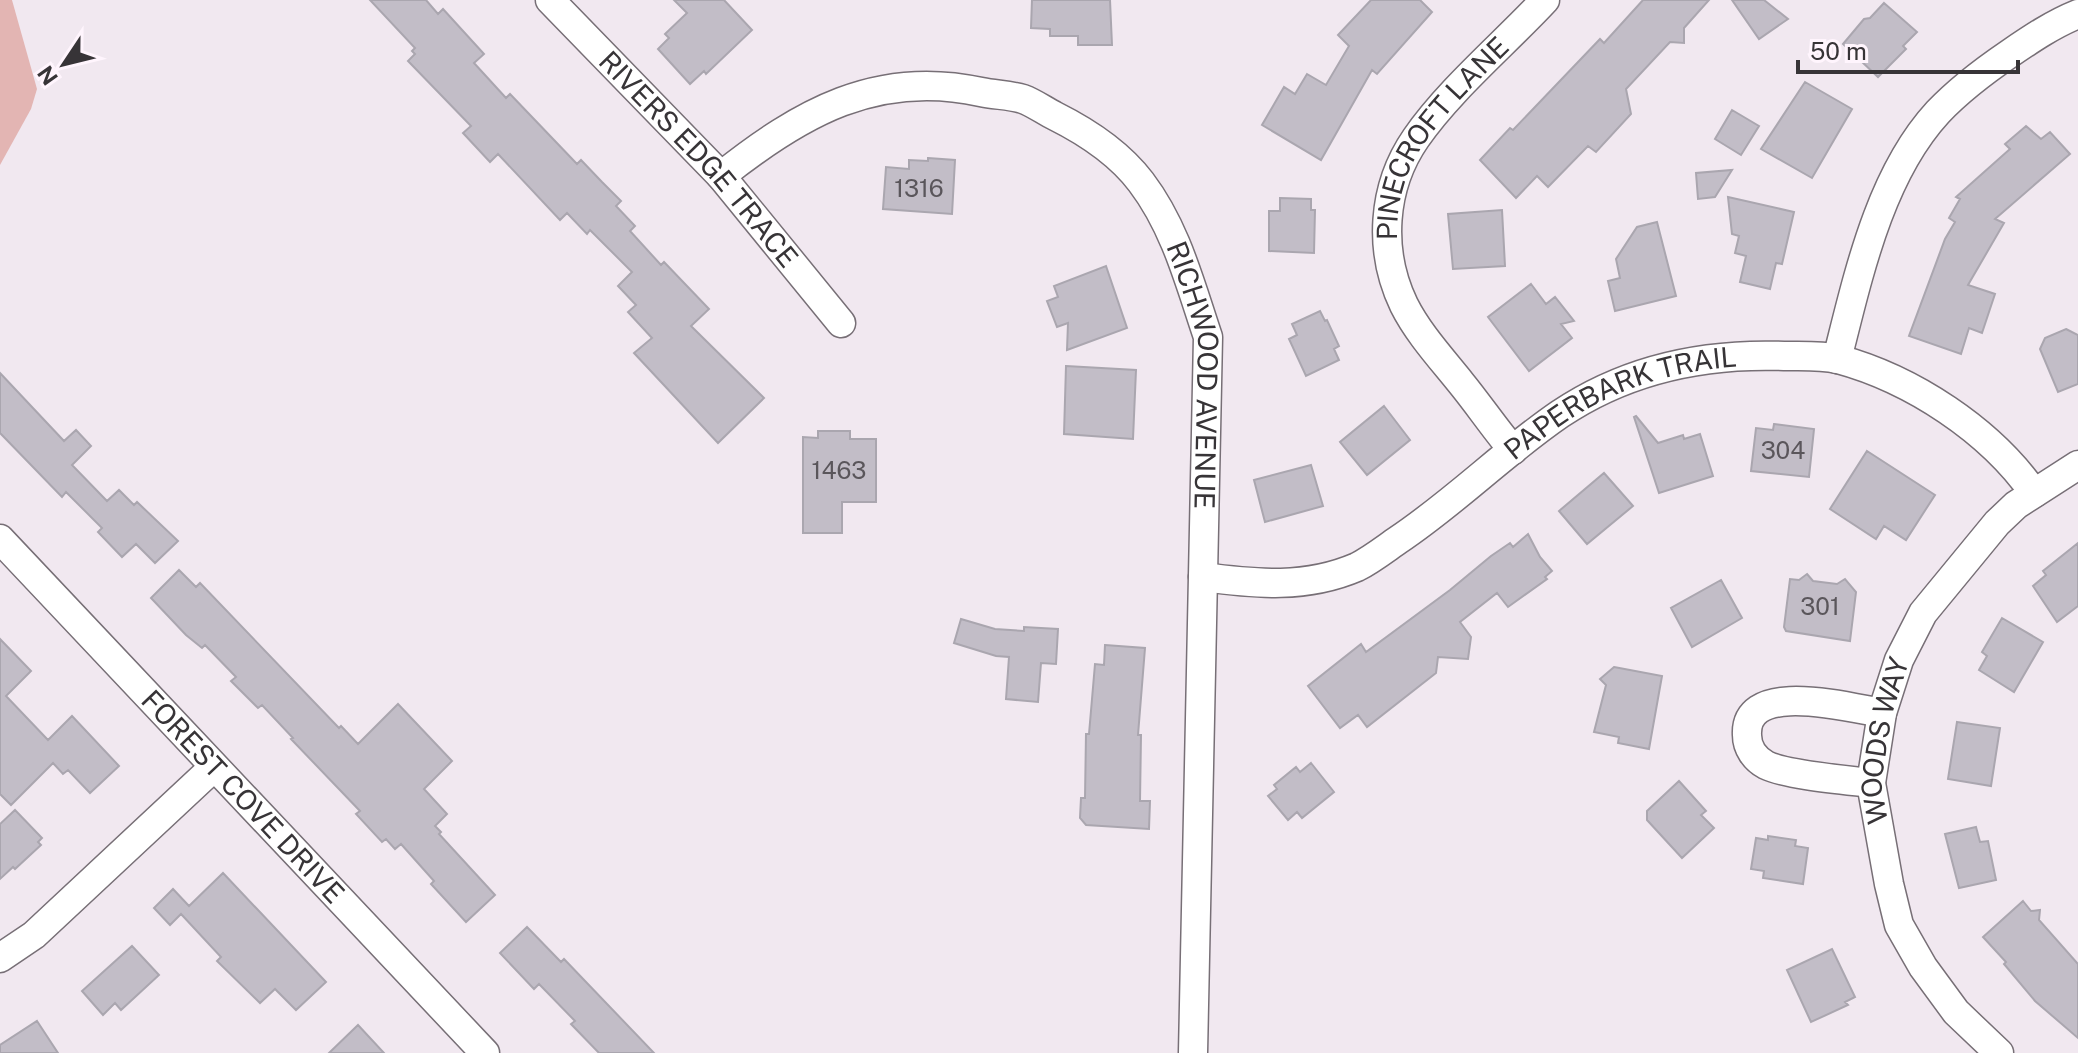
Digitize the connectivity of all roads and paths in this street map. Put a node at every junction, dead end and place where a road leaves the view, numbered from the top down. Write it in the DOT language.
graph roads {
  1 [pos="550,0"];
  2 [pos="1545,0"];
  3 [pos="2078,14"];
  4 [pos="721,176"];
  5 [pos="841,323"];
  6 [pos="1837,359"];
  7 [pos="1513,450"];
  8 [pos="2078,465"];
  9 [pos="2034,493"];
  10 [pos="0,539"];
  11 [pos="1203,577"];
  12 [pos="1882,713"];
  13 [pos="214,767"];
  14 [pos="1871,783"];
  15 [pos="0,958"];
  16 [pos="485,1053"];
  17 [pos="1193,1053"];
  18 [pos="1999,1053"];
  1 -- 4 [label="street, RIVERS EDGE TRACE"];
  2 -- 7 [label="street, PINECROFT LANE"];
  3 -- 6 [label="street"];
  4 -- 5 [label="street, RIVERS EDGE TRACE"];
  4 -- 11 [label="street, RICHWOOD AVENUE"];
  6 -- 7 [label="street, PAPERBARK TRAIL"];
  6 -- 9 [label="street, PAPERBARK TRAIL"];
  7 -- 11 [label="street, PAPERBARK TRAIL"];
  8 -- 9 [label="street, WOODS WAY"];
  9 -- 12 [label="street, WOODS WAY"];
  10 -- 13 [label="street, FOREST COVE DRIVE"];
  11 -- 17 [label="street, RICHWOOD AVENUE"];
  12 -- 14 [label="street, WOODS WAY"];
  12 -- 14 [label="street"];
  13 -- 15 [label="street"];
  13 -- 16 [label="street, FOREST COVE DRIVE"];
  14 -- 18 [label="street, WOODS WAY"];
}
